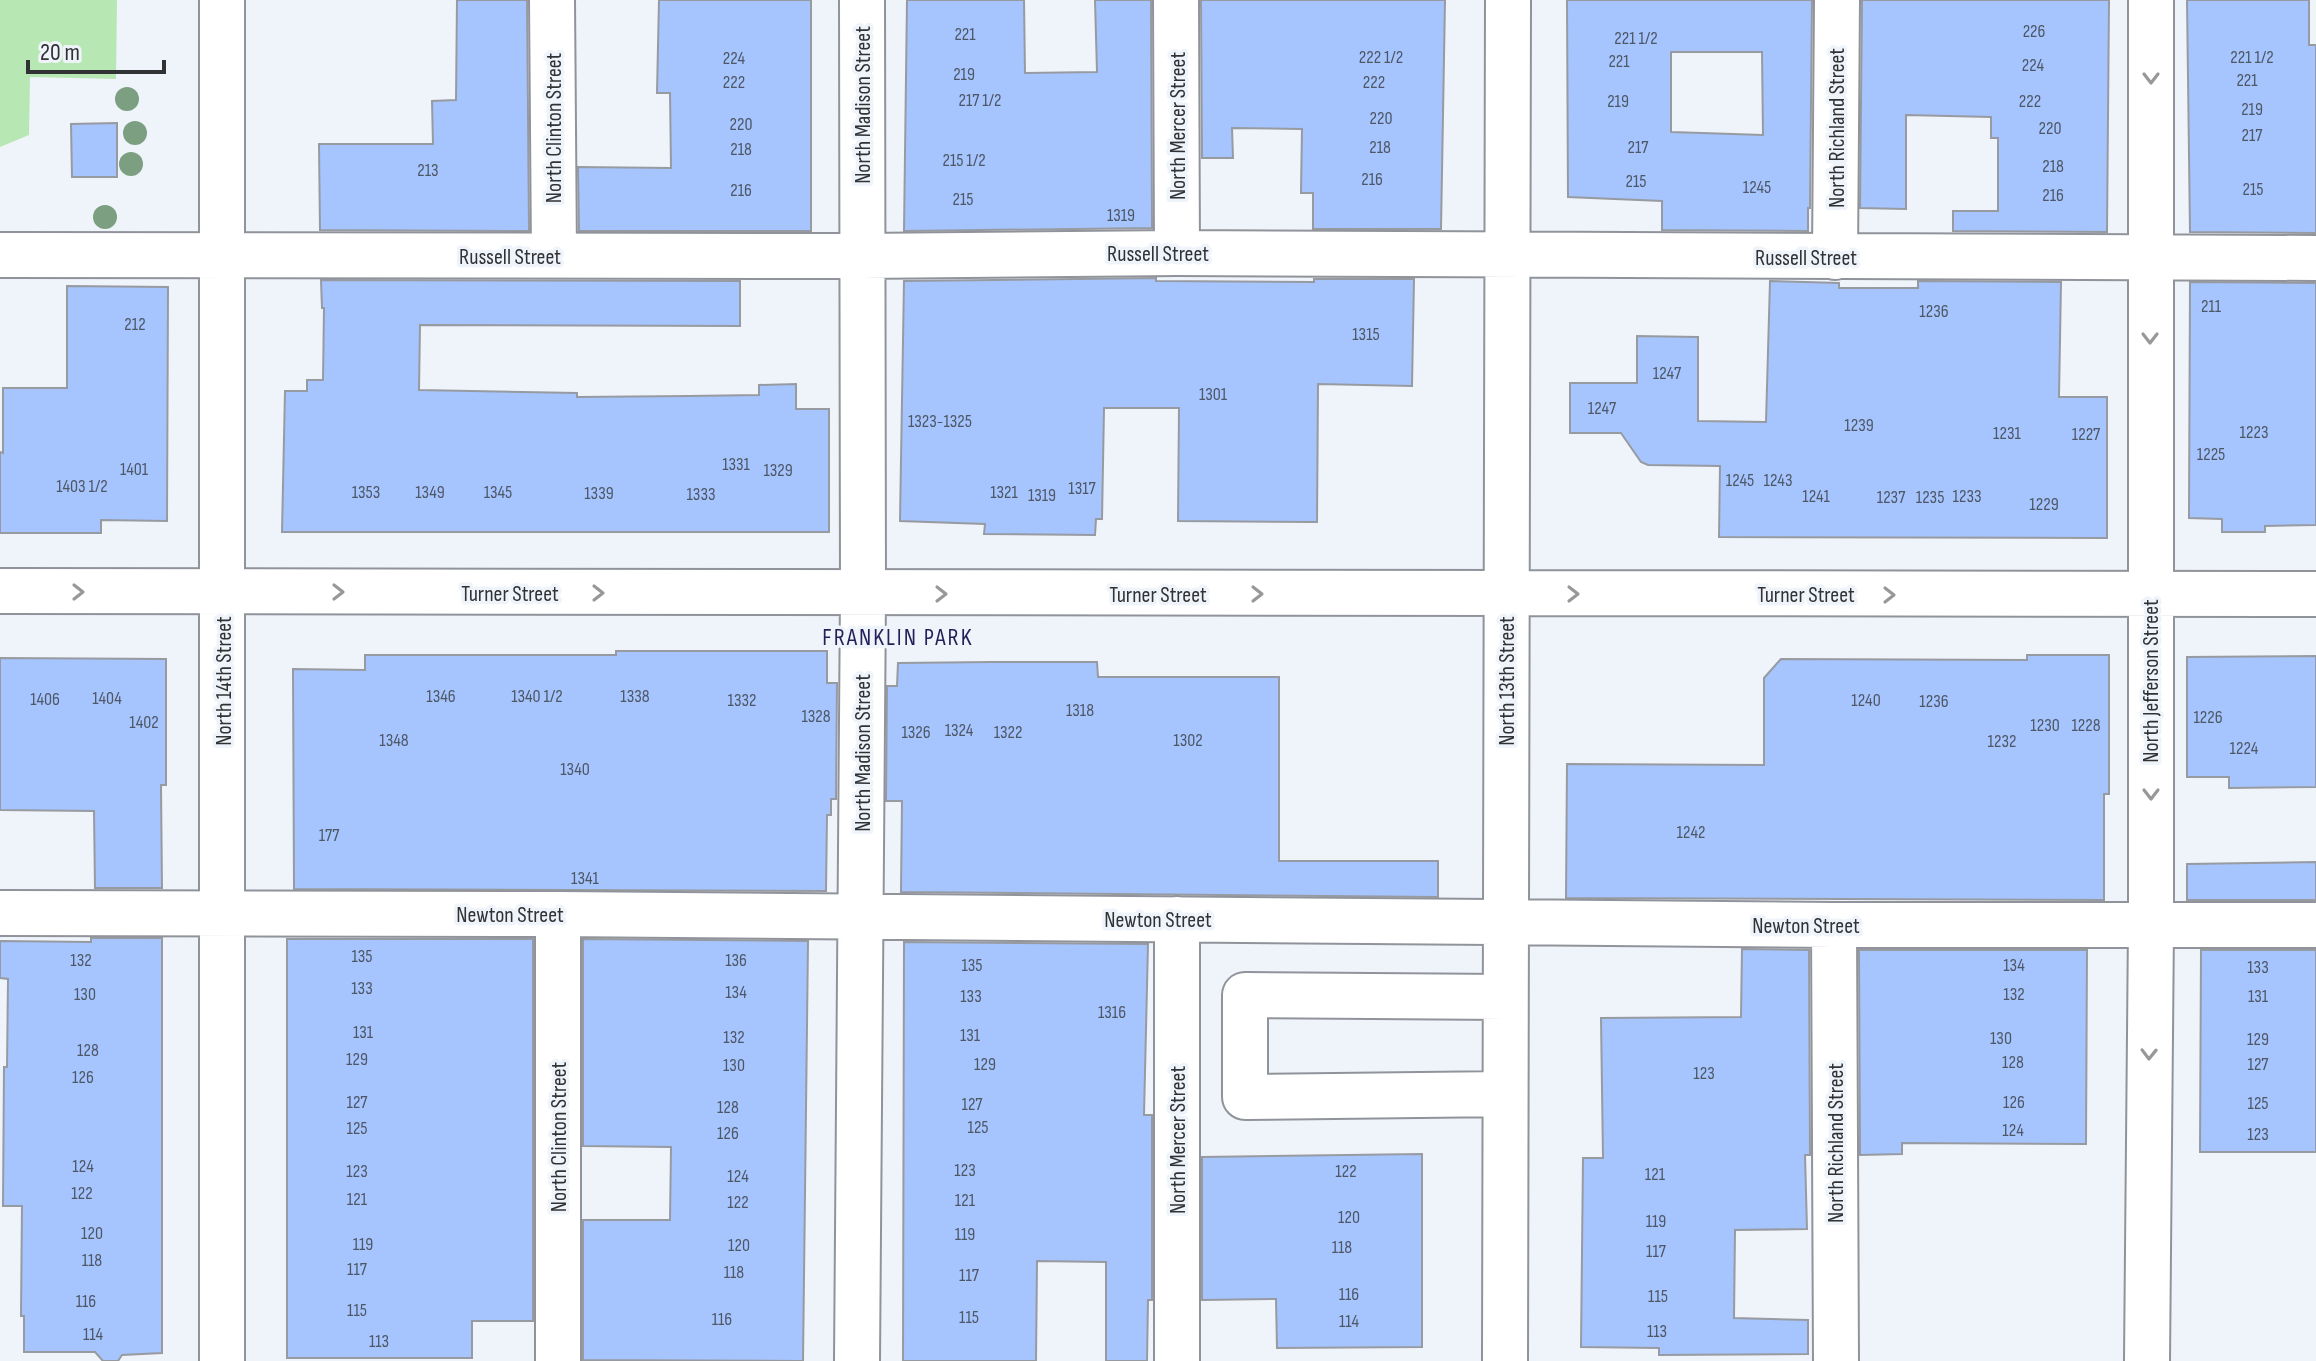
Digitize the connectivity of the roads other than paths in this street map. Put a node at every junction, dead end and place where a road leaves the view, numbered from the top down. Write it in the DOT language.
graph roads {
  1 [pos="222,0"];
  2 [pos="552,0"];
  3 [pos="862,0"];
  4 [pos="1176,0"];
  5 [pos="1508,0"];
  6 [pos="1837,0"];
  7 [pos="2151,0"];
  8 [pos="1177,253"];
  9 [pos="0,255"];
  10 [pos="554,255"];
  11 [pos="222,256"];
  12 [pos="861,256"];
  13 [pos="1507,256"];
  14 [pos="1835,257"];
  15 [pos="2150,257"];
  16 [pos="2316,258"];
  17 [pos="0,591"];
  18 [pos="222,592"];
  19 [pos="863,594"];
  20 [pos="1507,594"];
  21 [pos="2316,594"];
  22 [pos="2150,595"];
  23 [pos="223,912"];
  24 [pos="0,913"];
  25 [pos="558,914"];
  26 [pos="860,917"];
  27 [pos="1177,919"];
  28 [pos="1505,922"];
  29 [pos="1834,925"];
  30 [pos="2151,925"];
  31 [pos="2316,925"];
  32 [pos="1505,997"];
  33 [pos="1505,1094"];
  34 [pos="222,1361"];
  35 [pos="558,1361"];
  36 [pos="857,1361"];
  37 [pos="1177,1361"];
  38 [pos="1505,1361"];
  39 [pos="1836,1361"];
  40 [pos="2147,1361"];
  1 -- 11 [label="street, North 14th Street"];
  2 -- 10 [label="street, North Clinton Street"];
  3 -- 12 [label="street, North Madison Street"];
  4 -- 8 [label="street, North Mercer Street"];
  5 -- 13 [label="street, North 13th Street"];
  6 -- 14 [label="street, North Richland Street"];
  7 -- 15 [label="street, North Jefferson Street, one-way"];
  8 -- 12 [label="street, Russell Street"];
  8 -- 13 [label="street, Russell Street"];
  9 -- 11 [label="street, Russell Street"];
  10 -- 11 [label="street, Russell Street"];
  10 -- 12 [label="street, Russell Street"];
  11 -- 18 [label="street, North 14th Street"];
  12 -- 19 [label="street, North Madison Street"];
  13 -- 14 [label="street, Russell Street"];
  13 -- 20 [label="street, North 13th Street"];
  14 -- 15 [label="street, Russell Street"];
  15 -- 16 [label="street, Russell Street"];
  15 -- 22 [label="street, North Jefferson Street, one-way"];
  17 -- 18 [label="street, Turner Street, one-way"];
  18 -- 19 [label="street, Turner Street, one-way"];
  18 -- 23 [label="street, North 14th Street"];
  19 -- 20 [label="street, Turner Street, one-way"];
  19 -- 26 [label="street, North Madison Street"];
  20 -- 22 [label="street, Turner Street, one-way"];
  20 -- 28 [label="street, North 13th Street"];
  21 -- 22 [label="street, Turner Street"];
  22 -- 30 [label="street, North Jefferson Street, one-way"];
  23 -- 24 [label="street, Newton Street"];
  23 -- 25 [label="street, Newton Street"];
  23 -- 34 [label="street, North 14th Street"];
  25 -- 26 [label="street, Newton Street"];
  25 -- 35 [label="street, North Clinton Street"];
  26 -- 27 [label="street, Newton Street"];
  26 -- 36 [label="street, North Madison Street"];
  27 -- 28 [label="street, Newton Street"];
  27 -- 37 [label="street, North Mercer Street"];
  28 -- 29 [label="street, Newton Street"];
  28 -- 32 [label="street, North 13th Street"];
  29 -- 30 [label="street, Newton Street"];
  29 -- 39 [label="street, North Richland Street"];
  30 -- 31 [label="street, Newton Street"];
  30 -- 40 [label="street, North Jefferson Street, one-way"];
  32 -- 33 [label="street, North 13th Street"];
  32 -- 33 [label="street"];
  33 -- 38 [label="street, North 13th Street"];
}
